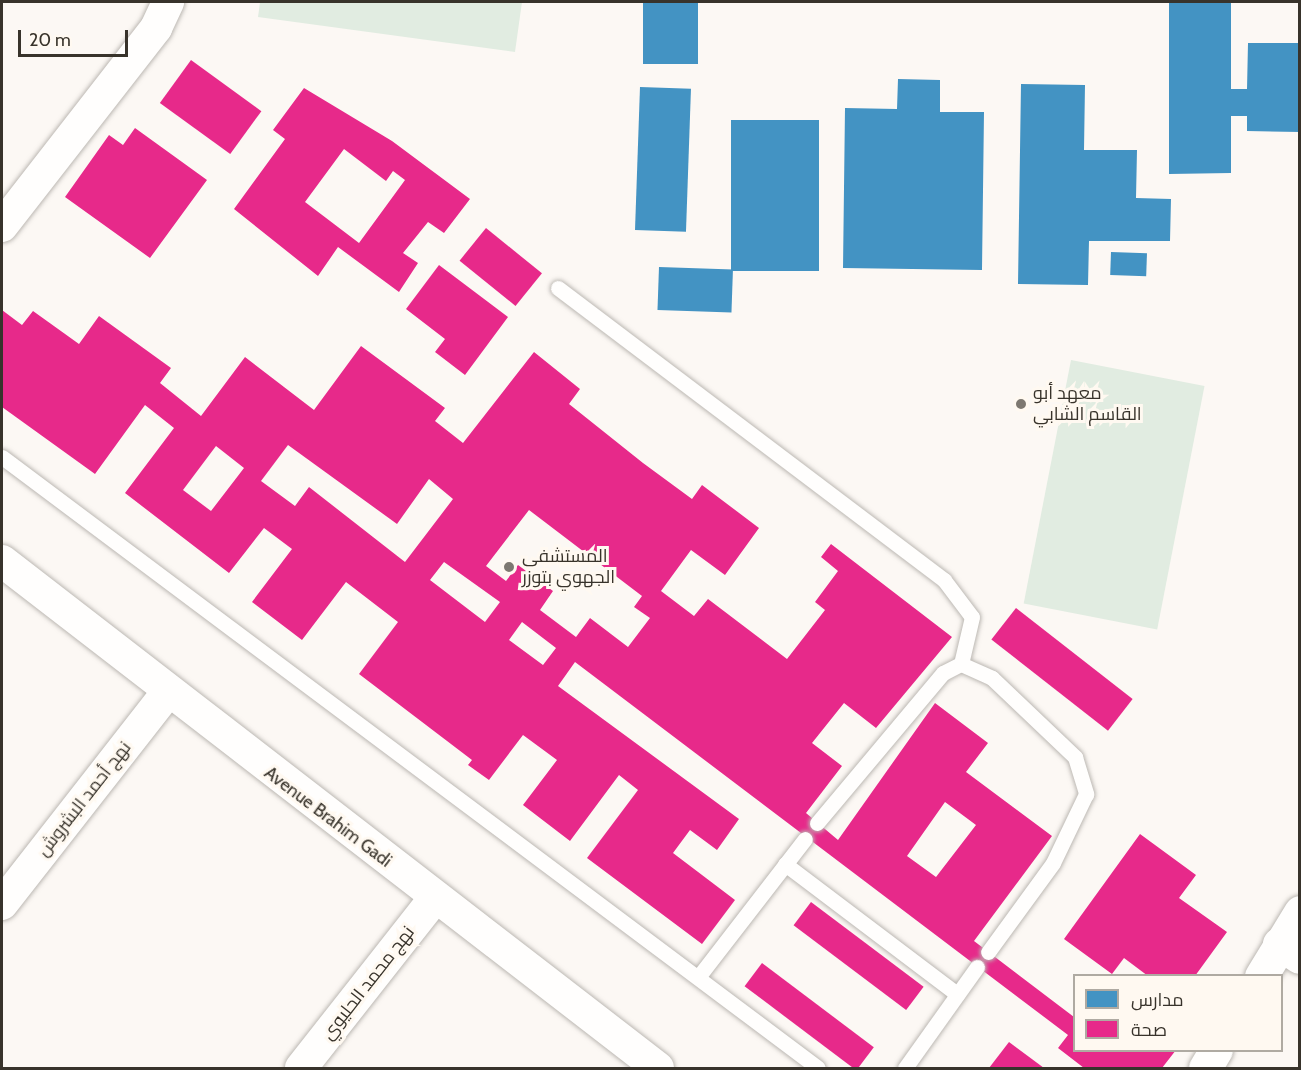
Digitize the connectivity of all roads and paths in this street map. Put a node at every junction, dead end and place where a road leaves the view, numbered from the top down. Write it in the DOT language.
graph roads {
  1 [pos="168,2"];
  2 [pos="2,226"];
  3 [pos="558,288"];
  4 [pos="2,457"];
  5 [pos="2,561"];
  6 [pos="961,664"];
  7 [pos="167,693"];
  8 [pos="817,823"];
  9 [pos="805,839"];
  10 [pos="785,864"];
  11 [pos="435,898"];
  12 [pos="2,904"];
  13 [pos="1299,912"];
  14 [pos="1289,951"];
  15 [pos="988,952"];
  16 [pos="977,967"];
  17 [pos="1262,974"];
  18 [pos="699,976"];
  19 [pos="957,994"];
  20 [pos="1215,1052"];
  21 [pos="301,1068"];
  22 [pos="658,1068"];
  23 [pos="818,1068"];
  24 [pos="905,1068"];
  25 [pos="1205,1068"];
  1 -- 2 [label="street"];
  3 -- 6 [label="lane"];
  4 -- 18 [label="lane"];
  5 -- 7 [label="street, Avenue Brahim Gadi"];
  6 -- 8 [label="lane"];
  6 -- 15 [label="lane"];
  7 -- 11 [label="street, Avenue Brahim Gadi"];
  7 -- 12 [label="street, نهج أحمد البشروش"];
  9 -- 10 [label="lane"];
  10 -- 18 [label="lane"];
  10 -- 19 [label="lane"];
  11 -- 21 [label="street, نهج محمد الحليوي"];
  11 -- 22 [label="street, Avenue Brahim Gadi"];
  13 -- 14 [label="street"];
  14 -- 17 [label="street"];
  16 -- 19 [label="lane"];
  18 -- 23 [label="lane"];
  19 -- 24 [label="lane"];
  20 -- 25 [label="street"];
}
